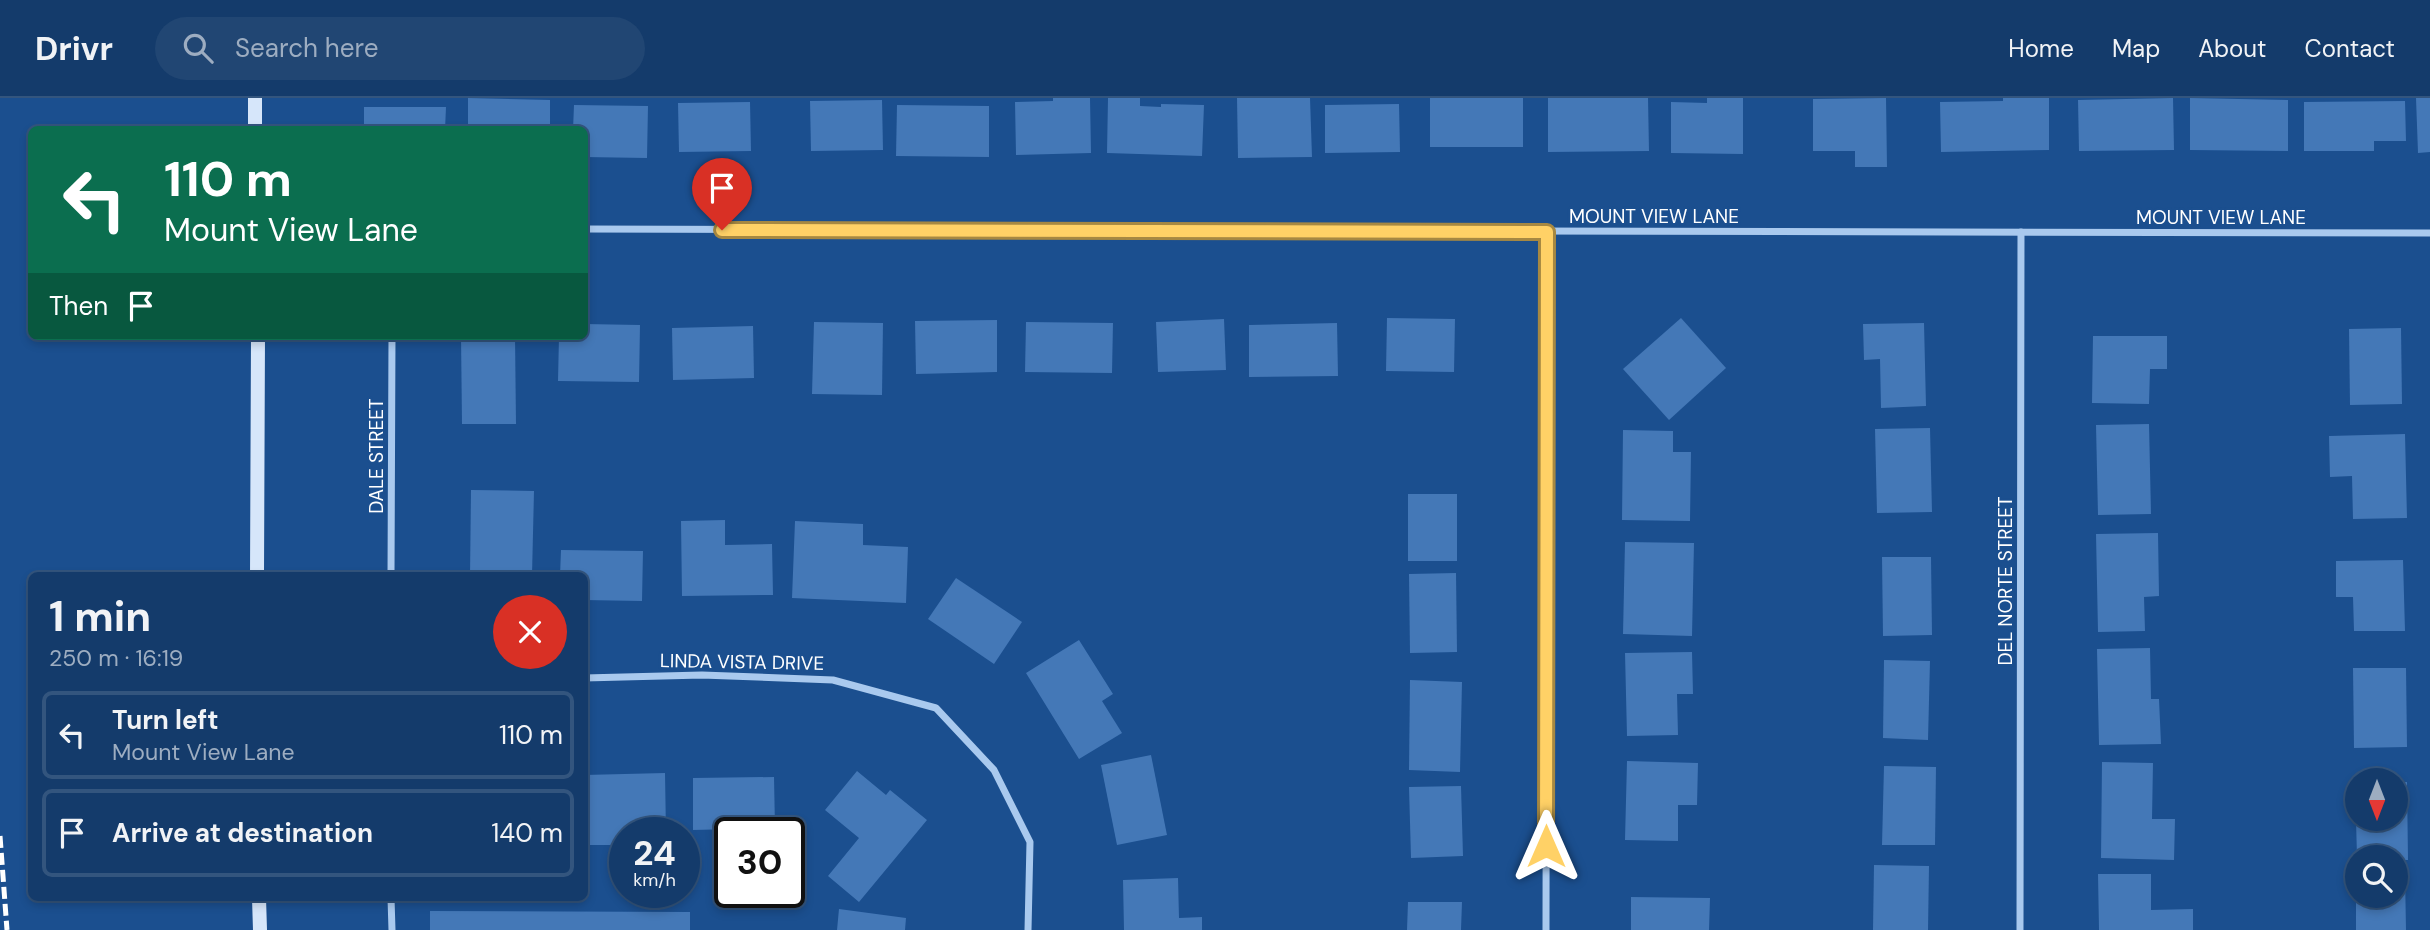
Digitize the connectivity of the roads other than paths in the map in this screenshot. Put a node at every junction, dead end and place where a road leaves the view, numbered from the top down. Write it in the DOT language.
graph roads {
  1 [pos="255,98"];
  2 [pos="256,126"];
  3 [pos="588,229"];
  4 [pos="1547,232"];
  5 [pos="2021,232"];
  6 [pos="2430,233"];
  7 [pos="258,340"];
  8 [pos="392,340"];
  9 [pos="257,572"];
  10 [pos="391,572"];
  11 [pos="588,678"];
  12 [pos="260,901"];
  13 [pos="391,901"];
  14 [pos="260,930"];
  15 [pos="391,930"];
  16 [pos="1028,930"];
  17 [pos="1546,930"];
  18 [pos="2020,930"];
  1 -- 2 [label="main road"];
  3 -- 4 [label="street, MOUNT VIEW LANE"];
  4 -- 5 [label="street, MOUNT VIEW LANE"];
  4 -- 17 [label="street"];
  5 -- 6 [label="street, MOUNT VIEW LANE"];
  5 -- 18 [label="street, DEL NORTE STREET"];
  7 -- 9 [label="main road"];
  8 -- 10 [label="street, DALE STREET"];
  11 -- 16 [label="street, LINDA VISTA DRIVE"];
  12 -- 14 [label="main road"];
  13 -- 15 [label="street"];
}
